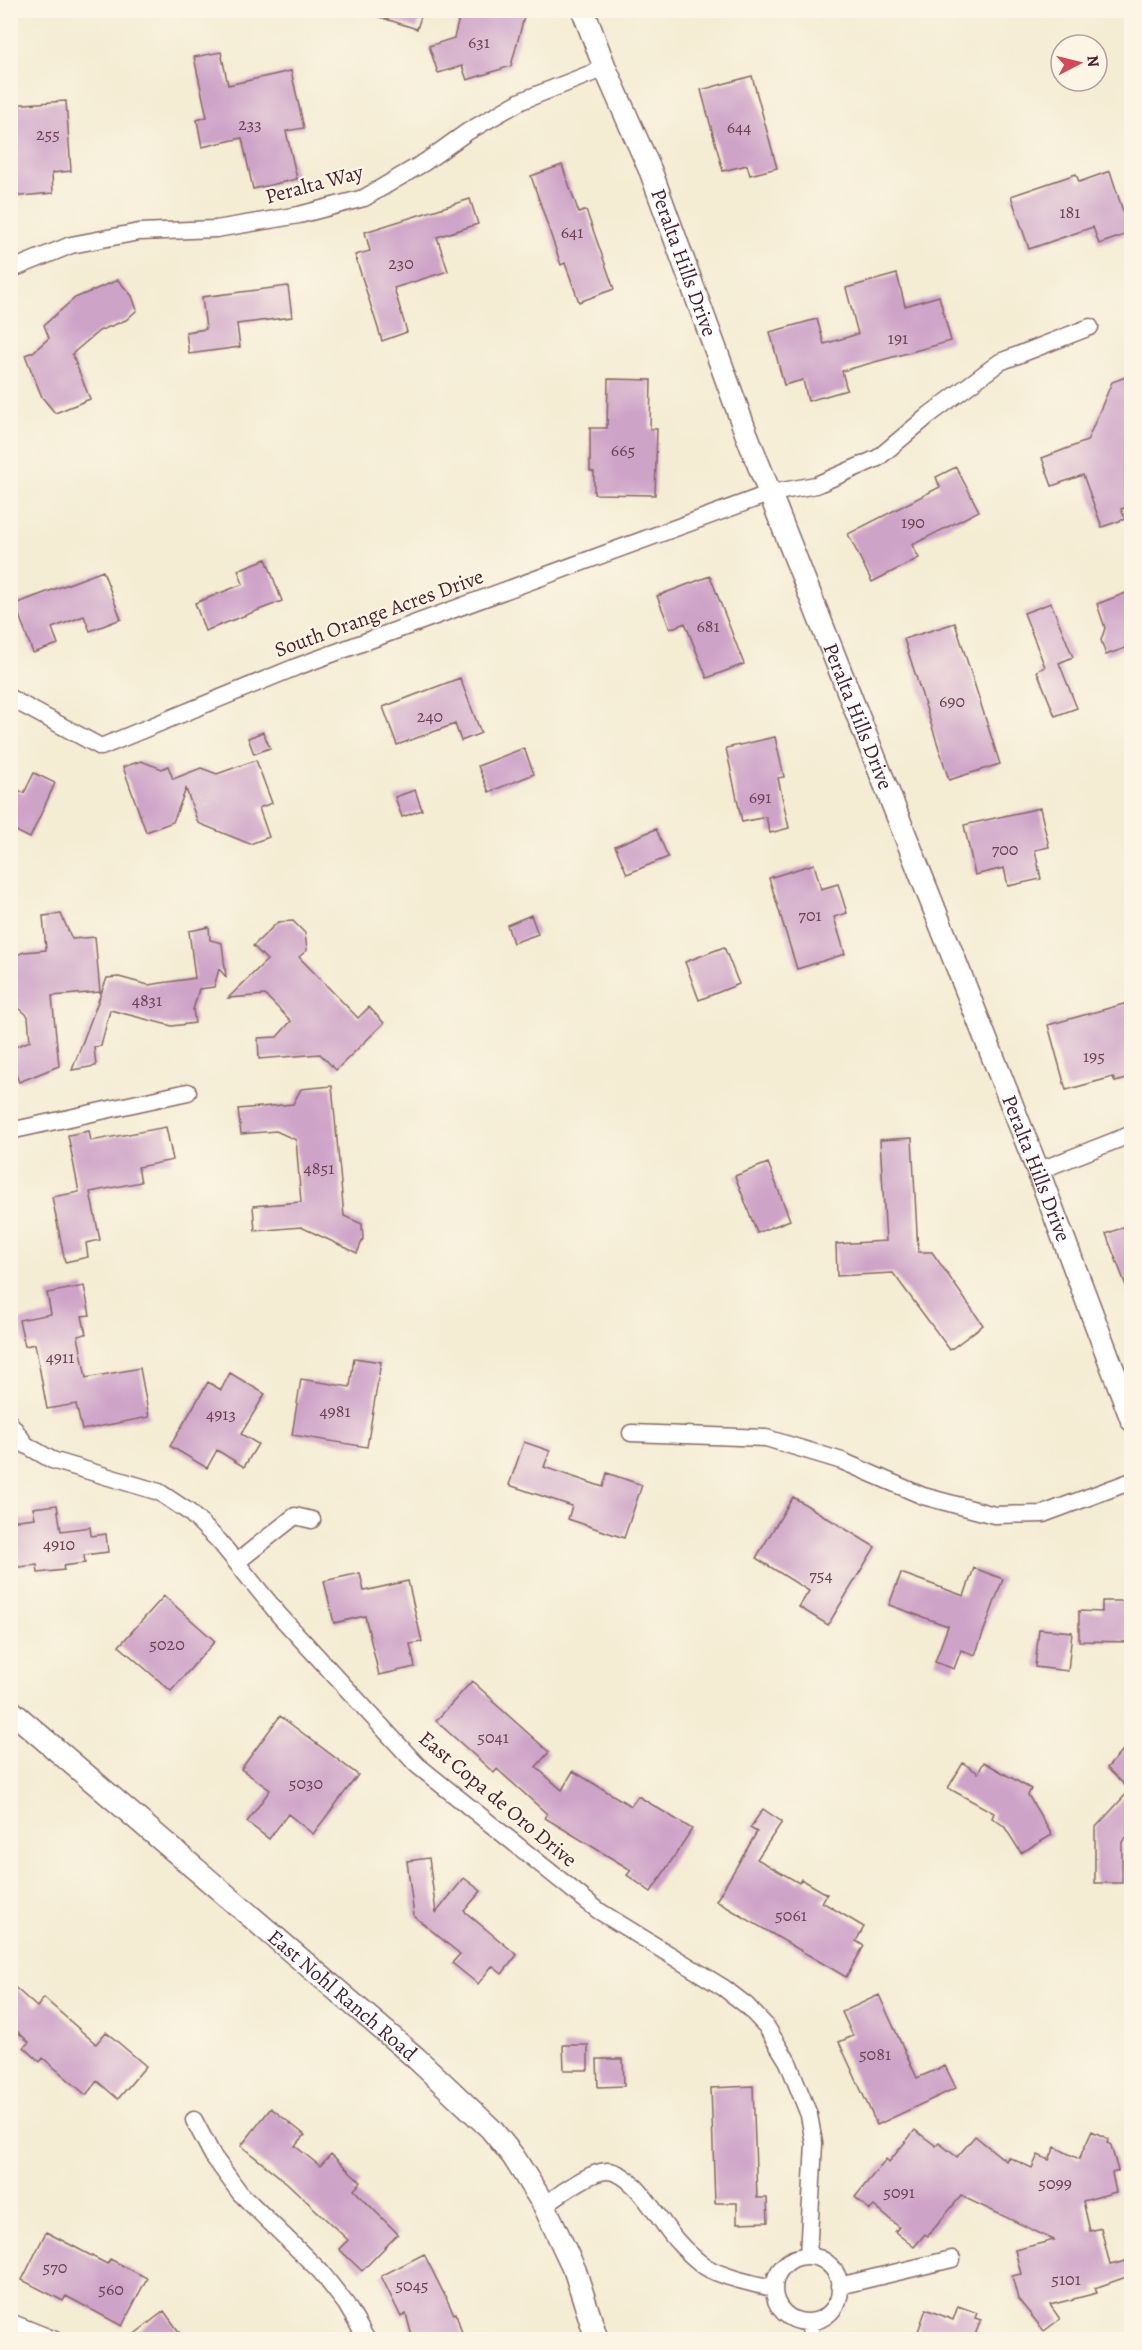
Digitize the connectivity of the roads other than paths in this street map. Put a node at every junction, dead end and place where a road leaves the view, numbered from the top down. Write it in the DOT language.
graph roads {
  1 [pos="583,10"];
  2 [pos="605,68"];
  3 [pos="10,270"];
  4 [pos="1090,327"];
  5 [pos="771,493"];
  6 [pos="10,698"];
  7 [pos="188,1092"];
  8 [pos="10,1131"];
  9 [pos="1131,1134"];
  10 [pos="1038,1171"];
  11 [pos="1131,1420"];
  12 [pos="10,1424"];
  13 [pos="631,1433"];
  14 [pos="1131,1481"];
  15 [pos="312,1520"];
  16 [pos="237,1562"];
  17 [pos="10,1710"];
  18 [pos="194,2120"];
  19 [pos="544,2205"];
  20 [pos="808,2256"];
  21 [pos="952,2259"];
  22 [pos="839,2286"];
  23 [pos="774,2288"];
  24 [pos="10,2322"];
  25 [pos="810,2322"];
  26 [pos="55,2340"];
  27 [pos="367,2340"];
  28 [pos="597,2340"];
  29 [pos="811,2340"];
  1 -- 2 [label="street, Peralta Hills Drive"];
  2 -- 3 [label="street, Peralta Way"];
  2 -- 5 [label="street, Peralta Hills Drive"];
  4 -- 5 [label="street"];
  5 -- 6 [label="street, South Orange Acres Drive"];
  5 -- 10 [label="street, Peralta Hills Drive"];
  7 -- 8 [label="street"];
  9 -- 10 [label="street"];
  10 -- 11 [label="street, Peralta Hills Drive"];
  12 -- 16 [label="street, East Copa de Oro Drive"];
  13 -- 14 [label="street"];
  15 -- 16 [label="street"];
  16 -- 20 [label="street, East Copa de Oro Drive"];
  17 -- 19 [label="street, East Nohl Ranch Road"];
  18 -- 27 [label="street"];
  19 -- 23 [label="street"];
  19 -- 28 [label="street, East Nohl Ranch Road"];
  20 -- 22 [label="street"];
  20 -- 23 [label="street"];
  21 -- 22 [label="street"];
  22 -- 25 [label="street"];
  23 -- 25 [label="street"];
  24 -- 26 [label="street"];
  25 -- 29 [label="street"];
}
